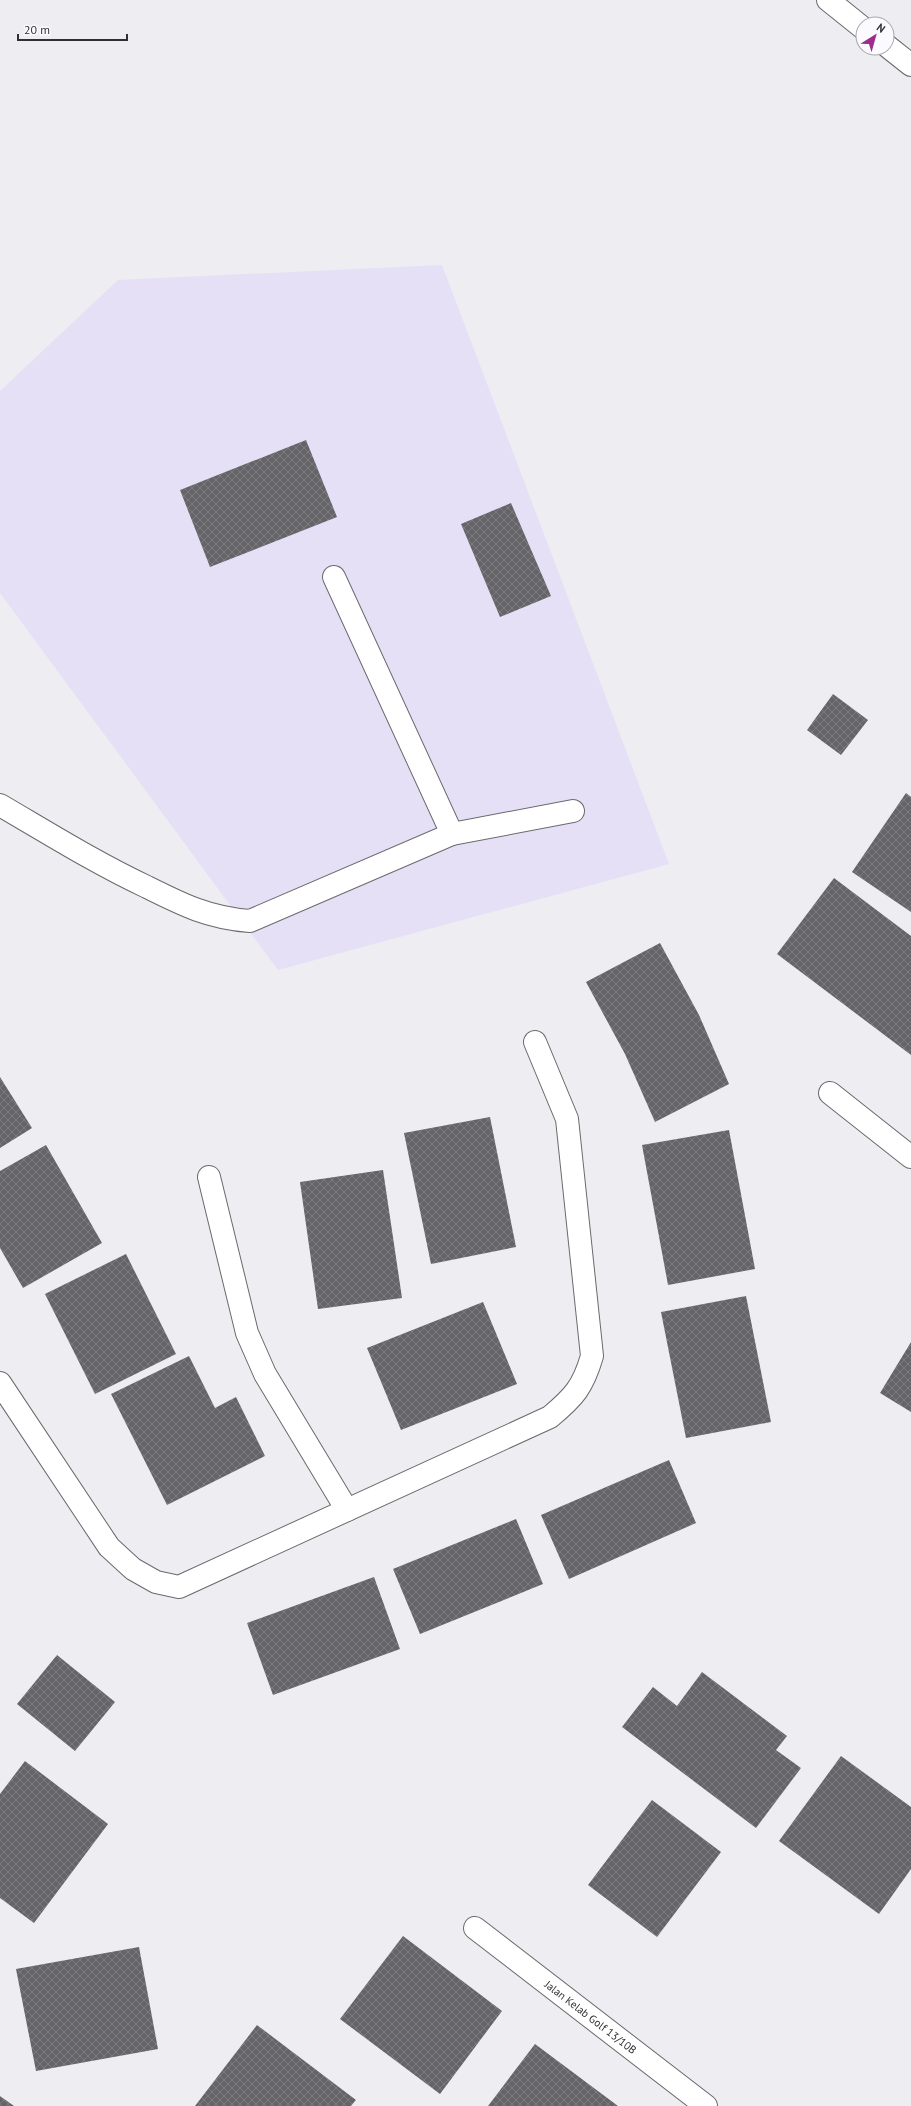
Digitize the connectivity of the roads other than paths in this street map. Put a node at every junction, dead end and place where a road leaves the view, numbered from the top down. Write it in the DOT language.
graph roads {
  1 [pos="828,0"];
  2 [pos="855,22"];
  3 [pos="895,52"];
  4 [pos="911,65"];
  5 [pos="334,577"];
  6 [pos="0,805"];
  7 [pos="572,811"];
  8 [pos="452,834"];
  9 [pos="535,1042"];
  10 [pos="830,1093"];
  11 [pos="911,1157"];
  12 [pos="209,1177"];
  13 [pos="0,1383"];
  14 [pos="348,1510"];
  15 [pos="475,1928"];
  16 [pos="706,2106"];
  1 -- 2 [label="main road"];
  3 -- 4 [label="main road"];
  5 -- 8 [label="main road"];
  6 -- 8 [label="main road"];
  7 -- 8 [label="main road"];
  9 -- 14 [label="main road"];
  10 -- 11 [label="main road"];
  12 -- 14 [label="main road"];
  13 -- 14 [label="main road"];
  15 -- 16 [label="main road, Jalan Kelab Golf 13/10B"];
}
